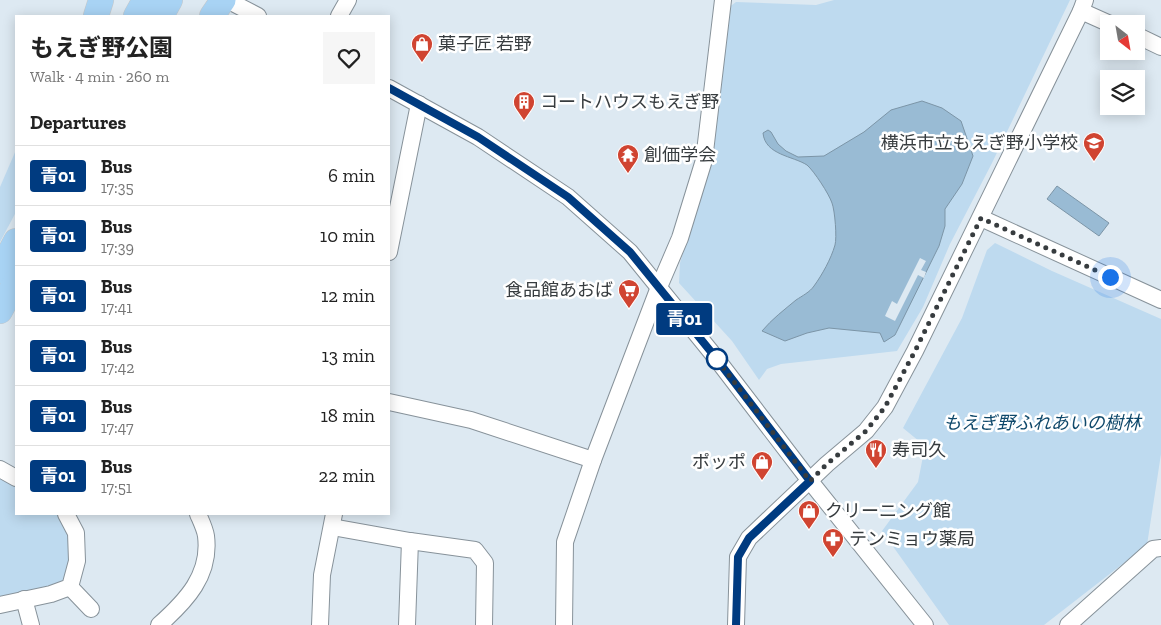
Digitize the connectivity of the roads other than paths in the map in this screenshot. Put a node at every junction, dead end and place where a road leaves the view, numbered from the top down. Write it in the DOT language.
graph roads {
  1 [pos="101,0"];
  2 [pos="145,0"];
  3 [pos="170,0"];
  4 [pos="222,0"];
  5 [pos="227,0"];
  6 [pos="348,0"];
  7 [pos="723,0"];
  8 [pos="1083,5"];
  9 [pos="96,15"];
  10 [pos="137,15"];
  11 [pos="162,15"];
  12 [pos="213,15"];
  13 [pos="256,15"];
  14 [pos="340,15"];
  15 [pos="1100,17"];
  16 [pos="1145,40"];
  17 [pos="1161,46"];
  18 [pos="390,89"];
  19 [pos="418,104"];
  20 [pos="981,218"];
  21 [pos="15,243"];
  22 [pos="390,247"];
  23 [pos="0,272"];
  24 [pos="15,283"];
  25 [pos="660,287"];
  26 [pos="1161,300"];
  27 [pos="0,311"];
  28 [pos="390,402"];
  29 [pos="593,460"];
  30 [pos="0,469"];
  31 [pos="15,477"];
  32 [pos="810,481"];
  33 [pos="67,515"];
  34 [pos="198,515"];
  35 [pos="333,520"];
  36 [pos="410,541"];
  37 [pos="1161,548"];
  38 [pos="70,587"];
  39 [pos="24,599"];
  40 [pos="0,605"];
  41 [pos="91,609"];
  42 [pos="161,624"];
  43 [pos="31,625"];
  44 [pos="320,625"];
  45 [pos="407,625"];
  46 [pos="484,625"];
  47 [pos="564,625"];
  48 [pos="736,625"];
  49 [pos="925,625"];
  50 [pos="1068,625"];
  1 -- 9 [label="highway"];
  2 -- 10 [label="highway"];
  3 -- 11 [label="highway"];
  4 -- 12 [label="highway"];
  5 -- 13 [label="street"];
  6 -- 14 [label="street"];
  7 -- 25 [label="street"];
  8 -- 15 [label="street"];
  8 -- 20 [label="street"];
  16 -- 17 [label="street"];
  18 -- 19 [label="street"];
  19 -- 22 [label="street"];
  19 -- 25 [label="street"];
  20 -- 26 [label="street"];
  20 -- 32 [label="street"];
  21 -- 23 [label="highway"];
  24 -- 27 [label="highway"];
  25 -- 29 [label="street"];
  25 -- 32 [label="street"];
  28 -- 29 [label="street"];
  29 -- 47 [label="street"];
  30 -- 31 [label="street"];
  32 -- 48 [label="street"];
  32 -- 49 [label="street"];
  33 -- 38 [label="street"];
  34 -- 42 [label="street"];
  35 -- 36 [label="street"];
  35 -- 44 [label="street"];
  36 -- 45 [label="street"];
  36 -- 46 [label="street"];
  37 -- 50 [label="street"];
  38 -- 39 [label="street"];
  38 -- 41 [label="street"];
  39 -- 40 [label="street"];
  39 -- 43 [label="street"];
}
